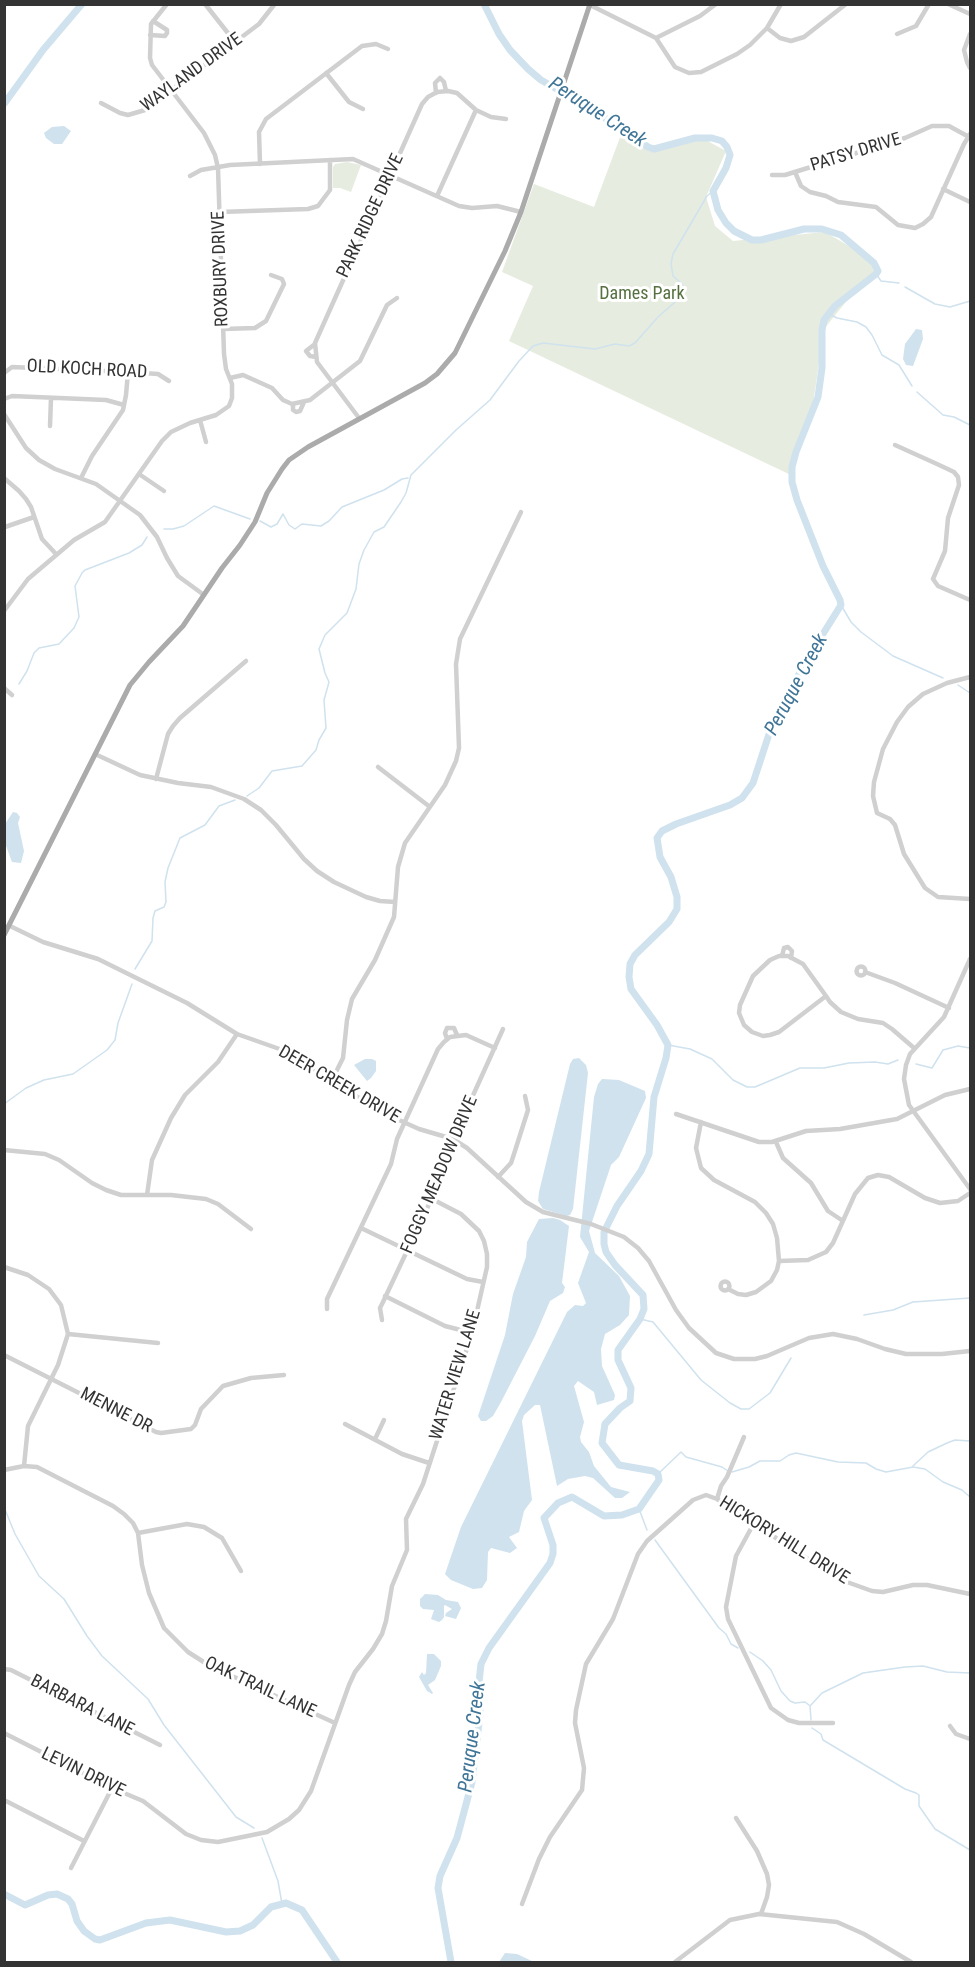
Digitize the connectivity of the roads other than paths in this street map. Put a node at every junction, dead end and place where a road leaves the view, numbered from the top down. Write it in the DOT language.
graph roads {
  1 [pos="167,4"];
  2 [pos="206,4"];
  3 [pos="273,4"];
  4 [pos="716,4"];
  5 [pos="781,4"];
  6 [pos="846,4"];
  7 [pos="929,4"];
  8 [pos="948,4"];
  9 [pos="590,5"];
  10 [pos="970,14"];
  11 [pos="153,21"];
  12 [pos="767,28"];
  13 [pos="897,34"];
  14 [pos="970,34"];
  15 [pos="150,35"];
  16 [pos="656,38"];
  17 [pos="235,42"];
  18 [pos="388,49"];
  19 [pos="970,68"];
  20 [pos="326,73"];
  21 [pos="171,90"];
  22 [pos="446,91"];
  23 [pos="436,93"];
  24 [pos="101,103"];
  25 [pos="363,109"];
  26 [pos="476,110"];
  27 [pos="506,119"];
  28 [pos="970,135"];
  29 [pos="330,160"];
  30 [pos="260,164"];
  31 [pos="218,168"];
  32 [pos="795,172"];
  33 [pos="390,175"];
  34 [pos="772,175"];
  35 [pos="190,176"];
  36 [pos="943,189"];
  37 [pos="437,196"];
  38 [pos="970,202"];
  39 [pos="219,212"];
  40 [pos="521,212"];
  41 [pos="271,275"];
  42 [pos="397,298"];
  43 [pos="223,329"];
  44 [pos="315,345"];
  45 [pos="316,357"];
  46 [pos="128,372"];
  47 [pos="4,373"];
  48 [pos="230,378"];
  49 [pos="169,381"];
  50 [pos="333,383"];
  51 [pos="51,398"];
  52 [pos="4,399"];
  53 [pos="304,402"];
  54 [pos="293,404"];
  55 [pos="124,405"];
  56 [pos="4,414"];
  57 [pos="359,418"];
  58 [pos="200,420"];
  59 [pos="50,426"];
  60 [pos="206,442"];
  61 [pos="895,445"];
  62 [pos="139,474"];
  63 [pos="4,478"];
  64 [pos="81,478"];
  65 [pos="164,491"];
  66 [pos="120,501"];
  67 [pos="521,512"];
  68 [pos="34,517"];
  69 [pos="5,527"];
  70 [pos="56,554"];
  71 [pos="204,595"];
  72 [pos="970,600"];
  73 [pos="4,611"];
  74 [pos="246,661"];
  75 [pos="970,677"];
  76 [pos="4,688"];
  77 [pos="12,695"];
  78 [pos="95,754"];
  79 [pos="378,767"];
  80 [pos="156,779"];
  81 [pos="430,807"];
  82 [pos="970,899"];
  83 [pos="395,902"];
  84 [pos="10,926"];
  85 [pos="4,934"];
  86 [pos="782,956"];
  87 [pos="791,958"];
  88 [pos="970,959"];
  89 [pos="865,972"];
  90 [pos="826,996"];
  91 [pos="949,1008"];
  92 [pos="503,1029"];
  93 [pos="237,1034"];
  94 [pos="458,1035"];
  95 [pos="447,1039"];
  96 [pos="495,1048"];
  97 [pos="914,1048"];
  98 [pos="332,1080"];
  99 [pos="970,1089"];
  100 [pos="525,1096"];
  101 [pos="914,1111"];
  102 [pos="676,1114"];
  103 [pos="701,1122"];
  104 [pos="405,1123"];
  105 [pos="453,1139"];
  106 [pos="776,1142"];
  107 [pos="4,1150"];
  108 [pos="498,1177"];
  109 [pos="970,1191"];
  110 [pos="147,1195"];
  111 [pos="432,1199"];
  112 [pos="843,1221"];
  113 [pos="361,1228"];
  114 [pos="250,1229"];
  115 [pos="408,1250"];
  116 [pos="778,1262"];
  117 [pos="4,1267"];
  118 [pos="483,1282"];
  119 [pos="728,1289"];
  120 [pos="385,1296"];
  121 [pos="327,1309"];
  122 [pos="382,1320"];
  123 [pos="472,1333"];
  124 [pos="68,1334"];
  125 [pos="158,1343"];
  126 [pos="970,1351"];
  127 [pos="4,1355"];
  128 [pos="284,1375"];
  129 [pos="51,1377"];
  130 [pos="384,1420"];
  131 [pos="345,1424"];
  132 [pos="744,1437"];
  133 [pos="375,1439"];
  134 [pos="429,1463"];
  135 [pos="24,1466"];
  136 [pos="4,1470"];
  137 [pos="717,1499"];
  138 [pos="754,1523"];
  139 [pos="138,1533"];
  140 [pos="241,1571"];
  141 [pos="970,1594"];
  142 [pos="4,1669"];
  143 [pos="335,1723"];
  144 [pos="833,1723"];
  145 [pos="950,1726"];
  146 [pos="4,1733"];
  147 [pos="970,1739"];
  148 [pos="160,1745"];
  149 [pos="112,1788"];
  150 [pos="4,1800"];
  151 [pos="736,1818"];
  152 [pos="84,1841"];
  153 [pos="71,1868"];
  154 [pos="522,1904"];
  155 [pos="761,1914"];
  156 [pos="675,1962"];
  157 [pos="911,1962"];
  1 -- 11 [label="street, ROXBURY DRIVE"];
  2 -- 17 [label="street"];
  3 -- 17 [label="street, WAYLAND DRIVE"];
  4 -- 16 [label="street"];
  5 -- 12 [label="street"];
  6 -- 12 [label="street"];
  7 -- 13 [label="street"];
  8 -- 10 [label="street"];
  9 -- 16 [label="street"];
  9 -- 40 [label="main road"];
  11 -- 15 [label="street, ROXBURY DRIVE"];
  11 -- 15 [label="street"];
  12 -- 16 [label="street"];
  14 -- 19 [label="street"];
  15 -- 21 [label="street, ROXBURY DRIVE"];
  17 -- 21 [label="street, WAYLAND DRIVE"];
  18 -- 20 [label="street"];
  20 -- 25 [label="street"];
  20 -- 30 [label="street"];
  21 -- 24 [label="street, WAYLAND DRIVE"];
  21 -- 31 [label="street, ROXBURY DRIVE"];
  22 -- 23 [label="street"];
  22 -- 23 [label="street, PARK RIDGE DRIVE"];
  22 -- 26 [label="street, PARK RIDGE DRIVE"];
  23 -- 33 [label="street, PARK RIDGE DRIVE"];
  26 -- 27 [label="street, PARK RIDGE DRIVE"];
  26 -- 37 [label="street"];
  28 -- 32 [label="street, PATSY DRIVE"];
  28 -- 36 [label="street"];
  29 -- 30 [label="street"];
  29 -- 33 [label="street"];
  29 -- 39 [label="street"];
  30 -- 31 [label="street"];
  31 -- 35 [label="street"];
  31 -- 39 [label="street, ROXBURY DRIVE"];
  32 -- 34 [label="street, PATSY DRIVE"];
  32 -- 36 [label="street"];
  33 -- 37 [label="street"];
  33 -- 44 [label="street, PARK RIDGE DRIVE"];
  36 -- 38 [label="street"];
  37 -- 40 [label="street"];
  39 -- 43 [label="street, ROXBURY DRIVE"];
  40 -- 57 [label="main road"];
  41 -- 43 [label="street"];
  42 -- 50 [label="street"];
  43 -- 48 [label="street, ROXBURY DRIVE"];
  44 -- 45 [label="street, PARK RIDGE DRIVE"];
  44 -- 45 [label="street, PARK RIDGE DRIVE"];
  45 -- 50 [label="street, PARK RIDGE DRIVE"];
  46 -- 47 [label="street, OLD KOCH ROAD"];
  46 -- 49 [label="street, OLD KOCH ROAD"];
  46 -- 55 [label="street"];
  48 -- 54 [label="street"];
  48 -- 58 [label="street, ROXBURY DRIVE"];
  50 -- 53 [label="street"];
  50 -- 57 [label="street, PARK RIDGE DRIVE"];
  51 -- 52 [label="street"];
  51 -- 55 [label="street"];
  51 -- 59 [label="street"];
  53 -- 54 [label="street"];
  53 -- 54 [label="street"];
  55 -- 64 [label="street"];
  56 -- 64 [label="street"];
  57 -- 71 [label="main road"];
  58 -- 60 [label="street"];
  58 -- 62 [label="street, ROXBURY DRIVE"];
  61 -- 72 [label="street"];
  62 -- 65 [label="street"];
  62 -- 66 [label="street, ROXBURY DRIVE"];
  63 -- 68 [label="street"];
  64 -- 66 [label="street"];
  66 -- 70 [label="street, ROXBURY DRIVE"];
  66 -- 71 [label="street"];
  67 -- 81 [label="street"];
  68 -- 69 [label="street"];
  68 -- 70 [label="street"];
  70 -- 73 [label="street, ROXBURY DRIVE"];
  71 -- 78 [label="main road"];
  74 -- 80 [label="street"];
  75 -- 82 [label="street"];
  76 -- 77 [label="street"];
  78 -- 80 [label="street"];
  78 -- 84 [label="main road"];
  79 -- 81 [label="street"];
  80 -- 83 [label="street"];
  81 -- 83 [label="street"];
  83 -- 98 [label="street"];
  84 -- 85 [label="main road"];
  84 -- 93 [label="street, DEER CREEK DRIVE"];
  86 -- 87 [label="street"];
  86 -- 87 [label="street"];
  86 -- 90 [label="street"];
  87 -- 90 [label="street"];
  88 -- 91 [label="street"];
  89 -- 91 [label="street"];
  90 -- 97 [label="street"];
  91 -- 97 [label="street"];
  92 -- 96 [label="street, FOGGY MEADOW DRIVE"];
  93 -- 98 [label="street, DEER CREEK DRIVE"];
  93 -- 110 [label="street"];
  94 -- 95 [label="street"];
  94 -- 95 [label="street"];
  94 -- 96 [label="street"];
  95 -- 104 [label="street"];
  96 -- 105 [label="street, FOGGY MEADOW DRIVE"];
  97 -- 101 [label="street"];
  98 -- 104 [label="street, DEER CREEK DRIVE"];
  99 -- 101 [label="street"];
  100 -- 108 [label="street"];
  101 -- 106 [label="street"];
  101 -- 109 [label="street"];
  102 -- 103 [label="street"];
  103 -- 106 [label="street"];
  103 -- 116 [label="street"];
  104 -- 105 [label="street, DEER CREEK DRIVE"];
  104 -- 113 [label="street"];
  105 -- 108 [label="street, DEER CREEK DRIVE"];
  105 -- 111 [label="street, FOGGY MEADOW DRIVE"];
  106 -- 112 [label="street"];
  107 -- 110 [label="street"];
  108 -- 126 [label="street, DEER CREEK DRIVE"];
  109 -- 112 [label="street"];
  110 -- 114 [label="street"];
  111 -- 115 [label="street, FOGGY MEADOW DRIVE"];
  111 -- 118 [label="street, WATER VIEW LANE"];
  112 -- 116 [label="street"];
  113 -- 115 [label="street"];
  113 -- 121 [label="street"];
  115 -- 118 [label="street"];
  115 -- 120 [label="street, FOGGY MEADOW DRIVE"];
  116 -- 119 [label="street"];
  117 -- 124 [label="street"];
  118 -- 123 [label="street, WATER VIEW LANE"];
  120 -- 122 [label="street, FOGGY MEADOW DRIVE"];
  120 -- 123 [label="street"];
  123 -- 134 [label="street, WATER VIEW LANE"];
  124 -- 125 [label="street"];
  124 -- 129 [label="street"];
  127 -- 129 [label="street, MENNE DR"];
  128 -- 129 [label="street, MENNE DR"];
  129 -- 135 [label="street"];
  130 -- 133 [label="street"];
  131 -- 133 [label="street"];
  132 -- 137 [label="street"];
  133 -- 134 [label="street"];
  134 -- 143 [label="street, WATER VIEW LANE"];
  135 -- 136 [label="street"];
  135 -- 139 [label="street"];
  137 -- 138 [label="street, HICKORY HILL DRIVE"];
  137 -- 154 [label="street, HICKORY HILL DRIVE"];
  138 -- 141 [label="street, HICKORY HILL DRIVE"];
  138 -- 144 [label="street"];
  139 -- 140 [label="street"];
  139 -- 143 [label="street, OAK TRAIL LANE"];
  142 -- 148 [label="street, BARBARA LANE"];
  143 -- 149 [label="street, LEVIN DRIVE"];
  145 -- 147 [label="street"];
  146 -- 149 [label="street, LEVIN DRIVE"];
  149 -- 152 [label="street"];
  150 -- 152 [label="street"];
  151 -- 155 [label="street"];
  152 -- 153 [label="street"];
  155 -- 156 [label="street"];
  155 -- 157 [label="street"];
}
